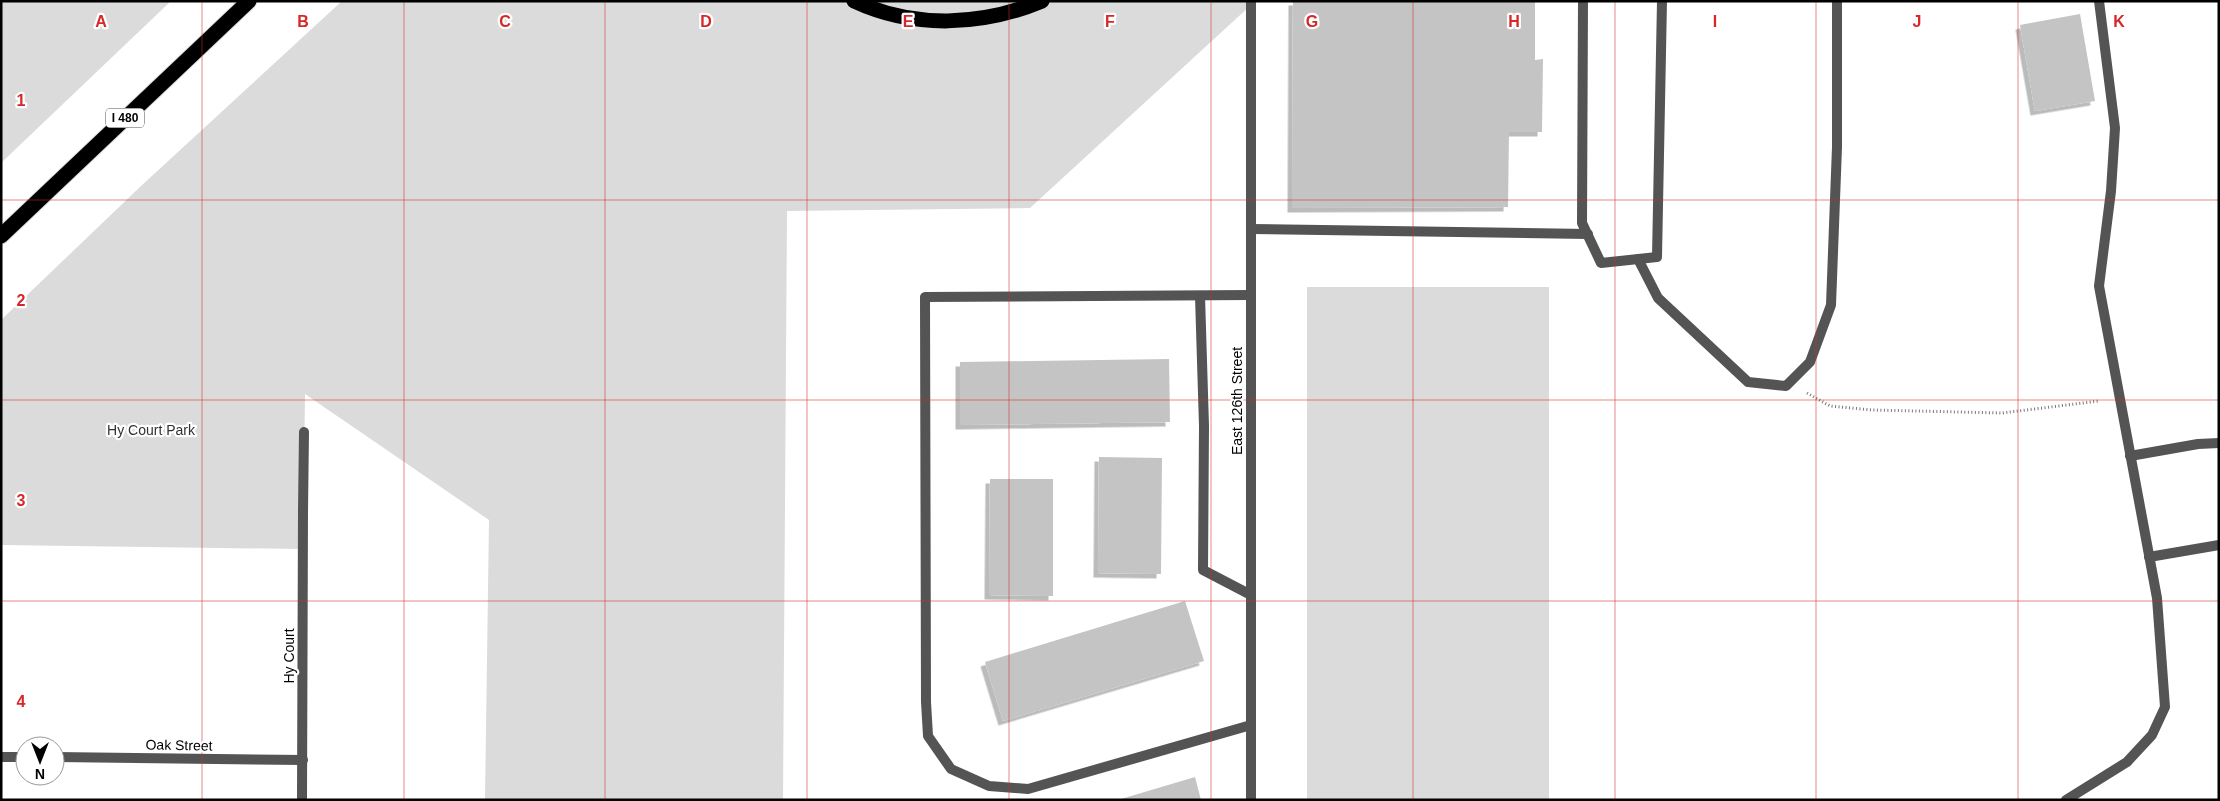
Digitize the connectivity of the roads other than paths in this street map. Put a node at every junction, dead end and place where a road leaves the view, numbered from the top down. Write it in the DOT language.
graph roads {
  1 [pos="249,1"];
  2 [pos="854,1"];
  3 [pos="1042,1"];
  4 [pos="1251,1"];
  5 [pos="1583,1"];
  6 [pos="1662,1"];
  7 [pos="1836,1"];
  8 [pos="2099,1"];
  9 [pos="1251,228"];
  10 [pos="1588,234"];
  11 [pos="1,236"];
  12 [pos="1638,259"];
  13 [pos="1251,295"];
  14 [pos="1200,296"];
  15 [pos="304,432"];
  16 [pos="2219,443"];
  17 [pos="2130,456"];
  18 [pos="2219,545"];
  19 [pos="2149,557"];
  20 [pos="1252,595"];
  21 [pos="1252,725"];
  22 [pos="1,756"];
  23 [pos="15,757"];
  24 [pos="65,757"];
  25 [pos="303,760"];
  26 [pos="302,800"];
  27 [pos="1252,800"];
  28 [pos="2066,800"];
  1 -- 11 [label="highway, I 480"];
  2 -- 3 [label="highway"];
  4 -- 9 [label="street, East 126th Street"];
  5 -- 10 [label="street"];
  6 -- 12 [label="street"];
  7 -- 12 [label="street"];
  8 -- 17 [label="street"];
  9 -- 10 [label="street"];
  9 -- 13 [label="street, East 126th Street"];
  10 -- 12 [label="street"];
  13 -- 14 [label="street"];
  13 -- 20 [label="street, East 126th Street"];
  14 -- 20 [label="street"];
  14 -- 21 [label="street"];
  15 -- 25 [label="street, Hy Court"];
  16 -- 17 [label="street"];
  17 -- 19 [label="street"];
  18 -- 19 [label="street"];
  19 -- 28 [label="street"];
  20 -- 21 [label="street, East 126th Street"];
  21 -- 27 [label="street, East 126th Street"];
  22 -- 23 [label="street"];
  24 -- 25 [label="street, Oak Street"];
  25 -- 26 [label="street, Hy Court"];
}
